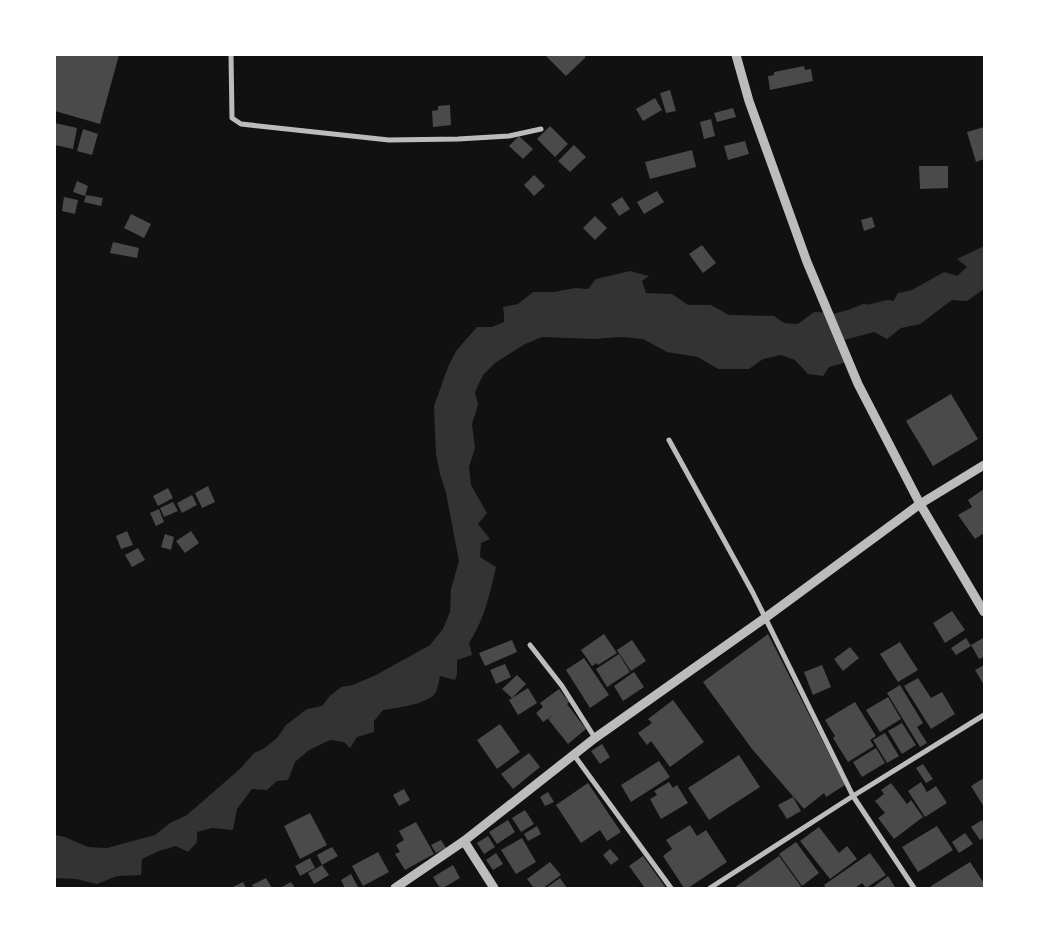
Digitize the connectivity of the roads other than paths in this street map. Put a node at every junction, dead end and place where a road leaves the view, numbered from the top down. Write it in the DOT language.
graph roads {
  1 [pos="231,55"];
  2 [pos="736,55"];
  3 [pos="541,129"];
  4 [pos="669,440"];
  5 [pos="984,465"];
  6 [pos="920,504"];
  7 [pos="984,612"];
  8 [pos="765,618"];
  9 [pos="530,644"];
  10 [pos="984,715"];
  11 [pos="595,738"];
  12 [pos="574,755"];
  13 [pos="853,796"];
  14 [pos="464,842"];
  15 [pos="396,888"];
  16 [pos="494,888"];
  17 [pos="671,888"];
  18 [pos="710,888"];
  19 [pos="914,888"];
  1 -- 3 [label="street"];
  2 -- 6 [label="street"];
  4 -- 8 [label="street"];
  5 -- 6 [label="street"];
  6 -- 7 [label="street"];
  6 -- 8 [label="street"];
  8 -- 11 [label="street"];
  8 -- 13 [label="street"];
  9 -- 11 [label="street"];
  10 -- 13 [label="street"];
  11 -- 12 [label="street"];
  12 -- 14 [label="street"];
  12 -- 17 [label="street"];
  13 -- 18 [label="street"];
  13 -- 19 [label="street"];
  14 -- 15 [label="street"];
  14 -- 16 [label="street"];
}
